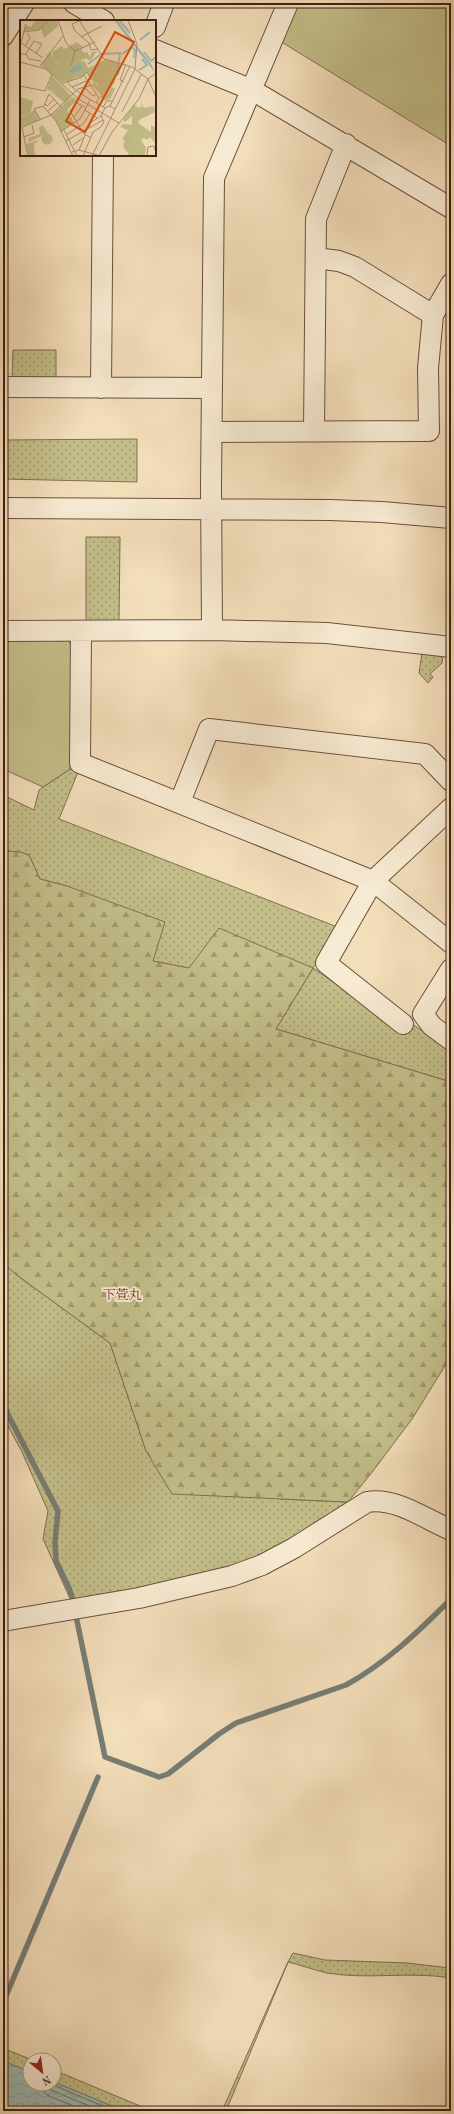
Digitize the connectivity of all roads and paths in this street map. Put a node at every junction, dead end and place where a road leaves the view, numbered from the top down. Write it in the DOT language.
graph roads {
  1 [pos="24,3"];
  2 [pos="74,3"];
  3 [pos="164,3"];
  4 [pos="288,3"];
  5 [pos="102,20"];
  6 [pos="156,24"];
  7 [pos="3,36"];
  8 [pos="156,50"];
  9 [pos="252,90"];
  10 [pos="346,144"];
  11 [pos="103,156"];
  12 [pos="451,208"];
  13 [pos="316,258"];
  14 [pos="451,284"];
  15 [pos="433,315"];
  16 [pos="3,387"];
  17 [pos="101,388"];
  18 [pos="212,388"];
  19 [pos="314,431"];
  20 [pos="213,432"];
  21 [pos="3,508"];
  22 [pos="212,509"];
  23 [pos="451,518"];
  24 [pos="212,630"];
  25 [pos="3,631"];
  26 [pos="81,631"];
  27 [pos="451,647"];
  28 [pos="451,781"];
  29 [pos="180,802"];
  30 [pos="451,808"];
  31 [pos="373,881"];
  32 [pos="451,943"];
  33 [pos="451,969"];
  34 [pos="403,1024"];
  35 [pos="451,1040"];
  36 [pos="451,1530"];
  37 [pos="3,1621"];
  1 -- 7 [label="street"];
  2 -- 5 [label="street"];
  3 -- 6 [label="street"];
  4 -- 9 [label="street"];
  8 -- 9 [label="street"];
  9 -- 10 [label="street"];
  9 -- 18 [label="street"];
  10 -- 12 [label="street"];
  10 -- 13 [label="street"];
  11 -- 17 [label="street"];
  13 -- 15 [label="street"];
  13 -- 19 [label="street"];
  14 -- 15 [label="street"];
  15 -- 19 [label="street"];
  16 -- 17 [label="street"];
  17 -- 18 [label="street"];
  18 -- 20 [label="street"];
  19 -- 20 [label="street"];
  20 -- 22 [label="street"];
  21 -- 22 [label="street"];
  22 -- 23 [label="street"];
  22 -- 24 [label="street"];
  24 -- 26 [label="street"];
  24 -- 27 [label="street"];
  25 -- 26 [label="street"];
  26 -- 29 [label="street"];
  28 -- 29 [label="street"];
  29 -- 31 [label="street"];
  30 -- 31 [label="street"];
  31 -- 32 [label="street"];
  31 -- 34 [label="street"];
  33 -- 35 [label="street"];
  36 -- 37 [label="street"];
}
